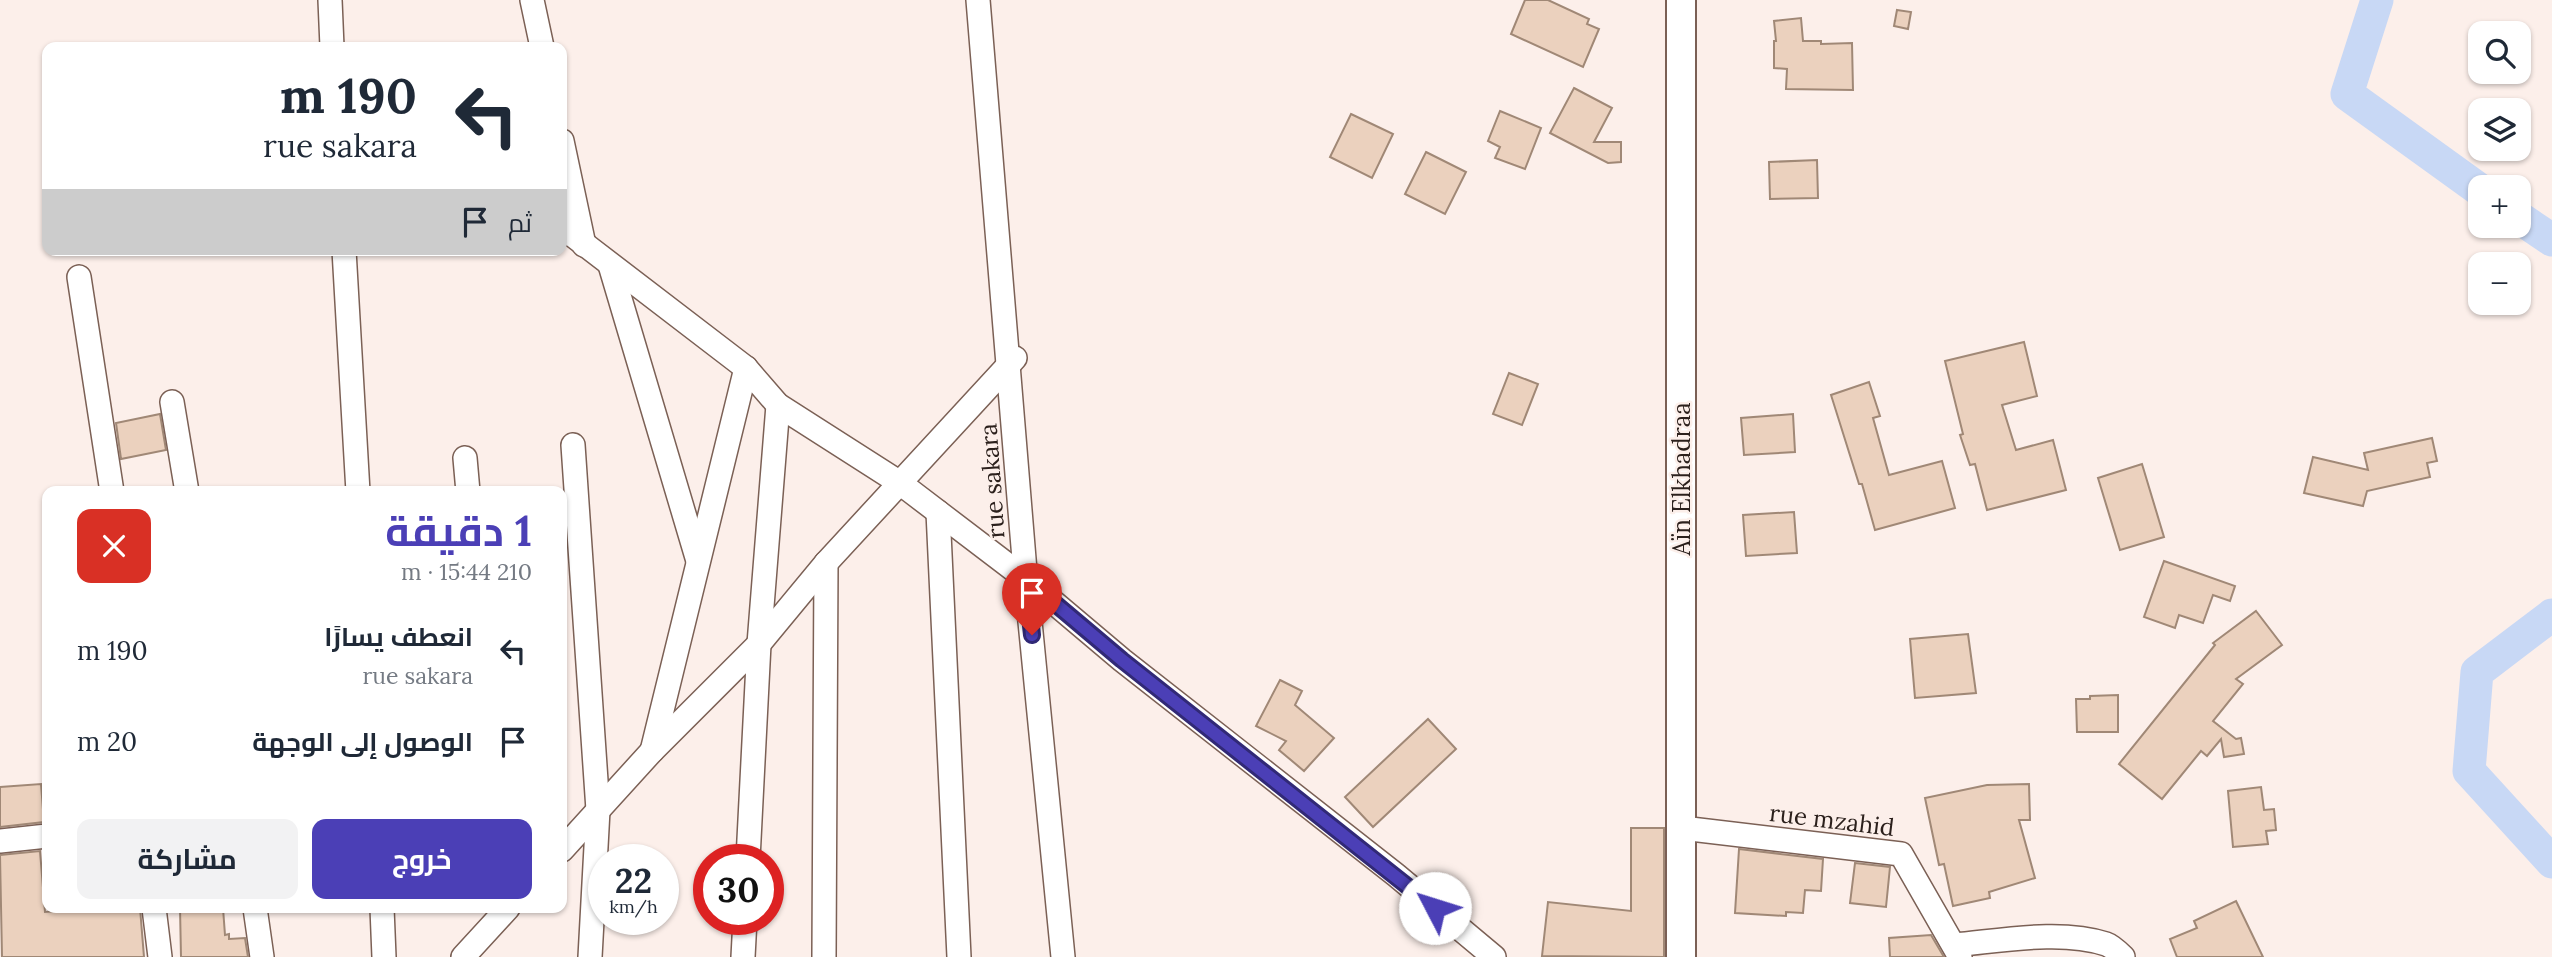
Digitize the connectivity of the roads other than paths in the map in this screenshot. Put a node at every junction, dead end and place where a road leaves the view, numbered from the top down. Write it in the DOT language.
graph roads {
  1 [pos="330,0"];
  2 [pos="531,0"];
  3 [pos="978,0"];
  4 [pos="1681,0"];
  5 [pos="334,42"];
  6 [pos="541,42"];
  7 [pos="567,165"];
  8 [pos="567,231"];
  9 [pos="584,245"];
  10 [pos="344,256"];
  11 [pos="610,265"];
  12 [pos="79,277"];
  13 [pos="1015,358"];
  14 [pos="746,368"];
  15 [pos="172,402"];
  16 [pos="778,405"];
  17 [pos="573,445"];
  18 [pos="465,458"];
  19 [pos="900,483"];
  20 [pos="110,486"];
  21 [pos="186,486"];
  22 [pos="358,486"];
  23 [pos="467,486"];
  24 [pos="938,512"];
  25 [pos="826,563"];
  26 [pos="699,564"];
  27 [pos="1026,579"];
  28 [pos="759,644"];
  29 [pos="652,751"];
  30 [pos="598,810"];
  31 [pos="1682,828"];
  32 [pos="42,837"];
  33 [pos="0,841"];
  34 [pos="567,844"];
  35 [pos="749,844"];
  36 [pos="155,913"];
  37 [pos="256,913"];
  38 [pos="382,913"];
  39 [pos="503,913"];
  40 [pos="744,935"];
  41 [pos="1957,951"];
  42 [pos="160,957"];
  43 [pos="262,957"];
  44 [pos="384,957"];
  45 [pos="463,957"];
  46 [pos="590,957"];
  47 [pos="743,957"];
  48 [pos="824,957"];
  49 [pos="959,957"];
  50 [pos="1063,957"];
  51 [pos="1494,957"];
  52 [pos="1681,957"];
  53 [pos="2123,957"];
  1 -- 5 [label="street"];
  2 -- 6 [label="street"];
  3 -- 13 [label="street, rue sakara"];
  4 -- 31 [label="main road, Aïn Elkhadraa"];
  7 -- 9 [label="street"];
  8 -- 9 [label="street"];
  9 -- 11 [label="street"];
  10 -- 22 [label="street"];
  11 -- 14 [label="street"];
  11 -- 26 [label="street"];
  12 -- 20 [label="street"];
  13 -- 19 [label="street"];
  13 -- 27 [label="street, rue sakara"];
  14 -- 16 [label="street"];
  14 -- 26 [label="street"];
  15 -- 21 [label="street"];
  16 -- 19 [label="street"];
  16 -- 28 [label="street"];
  17 -- 30 [label="street"];
  18 -- 23 [label="street"];
  19 -- 24 [label="street"];
  19 -- 25 [label="street"];
  24 -- 27 [label="street"];
  24 -- 49 [label="street"];
  25 -- 28 [label="street"];
  25 -- 48 [label="street"];
  26 -- 29 [label="street"];
  27 -- 50 [label="street, rue sakara"];
  27 -- 51 [label="street"];
  28 -- 29 [label="street"];
  28 -- 35 [label="street"];
  29 -- 30 [label="street"];
  30 -- 34 [label="street"];
  30 -- 46 [label="street"];
  31 -- 41 [label="street, rue mzahid"];
  31 -- 52 [label="main road, Aïn Elkhadraa"];
  32 -- 33 [label="street"];
  36 -- 42 [label="street"];
  37 -- 43 [label="street"];
  38 -- 44 [label="street"];
  39 -- 45 [label="street"];
  40 -- 47 [label="street"];
  41 -- 53 [label="street"];
}
